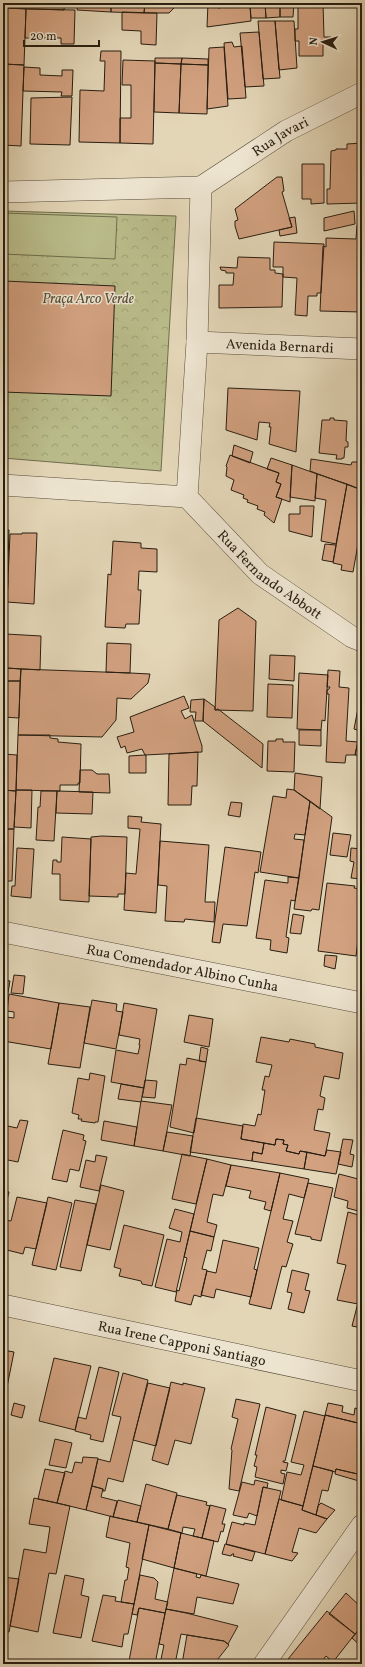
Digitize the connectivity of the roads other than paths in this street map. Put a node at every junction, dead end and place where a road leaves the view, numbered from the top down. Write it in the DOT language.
graph roads {
  1 [pos="362,93"];
  2 [pos="201,187"];
  3 [pos="3,192"];
  4 [pos="197,342"];
  5 [pos="362,349"];
  6 [pos="3,485"];
  7 [pos="187,497"];
  8 [pos="362,641"];
  9 [pos="3,932"];
  10 [pos="362,1003"];
  11 [pos="3,1305"];
  12 [pos="362,1381"];
  13 [pos="362,1525"];
  14 [pos="264,1664"];
  1 -- 2 [label="street, Rua Javari"];
  2 -- 3 [label="street"];
  2 -- 4 [label="street"];
  4 -- 5 [label="street, Avenida Bernardi"];
  4 -- 7 [label="street"];
  6 -- 7 [label="street"];
  7 -- 8 [label="street, Rua Fernando Abbott"];
  9 -- 10 [label="street, Rua Comendador Albino Cunha"];
  11 -- 12 [label="street, Rua Irene Capponi Santiago"];
  13 -- 14 [label="street"];
}
